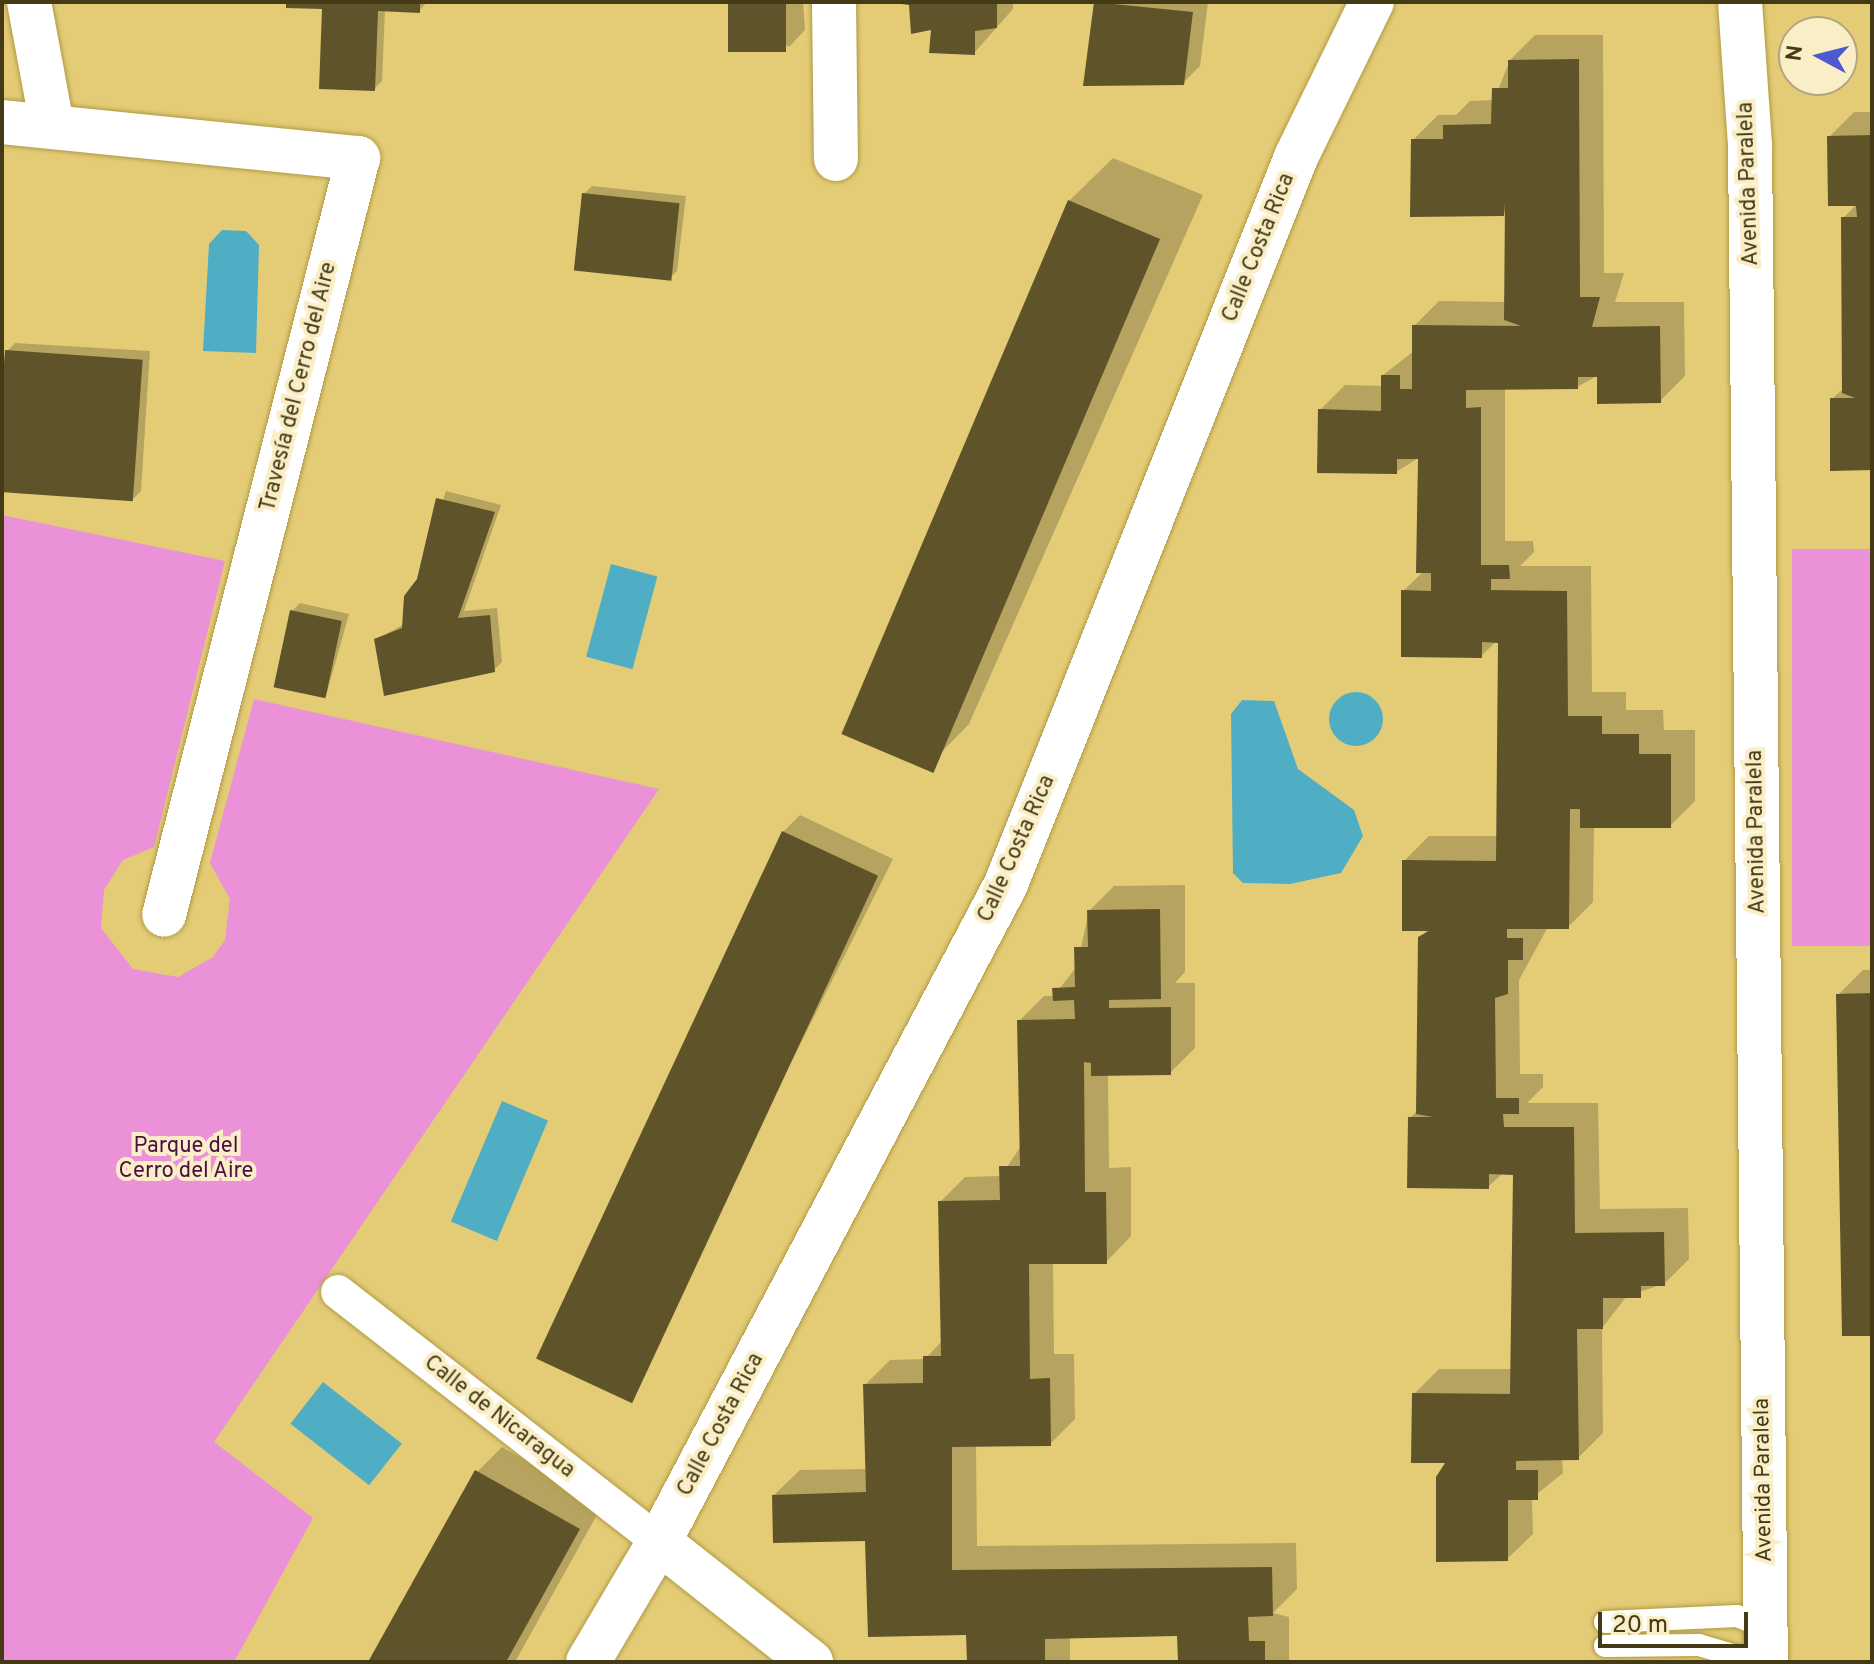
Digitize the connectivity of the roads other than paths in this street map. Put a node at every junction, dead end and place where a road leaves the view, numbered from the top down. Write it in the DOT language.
graph roads {
  1 [pos="29,2"];
  2 [pos="834,2"];
  3 [pos="1372,2"];
  4 [pos="1740,2"];
  5 [pos="2,122"];
  6 [pos="52,125"];
  7 [pos="836,159"];
  8 [pos="164,915"];
  9 [pos="338,1292"];
  10 [pos="659,1542"];
  11 [pos="1605,1622"];
  12 [pos="1605,1646"];
  13 [pos="1763,1651"];
  14 [pos="588,1662"];
  15 [pos="811,1662"];
  1 -- 6 [label="street"];
  2 -- 7 [label="street"];
  3 -- 10 [label="street, Calle Costa Rica"];
  4 -- 13 [label="street, Avenida Paralela"];
  5 -- 6 [label="street, Travesía del Cerro del Aire"];
  6 -- 8 [label="street, Travesía del Cerro del Aire"];
  9 -- 10 [label="street, Calle de Nicaragua"];
  10 -- 14 [label="street, Calle Costa Rica"];
  10 -- 15 [label="street"];
  11 -- 13 [label="lane"];
  12 -- 13 [label="lane"];
}
